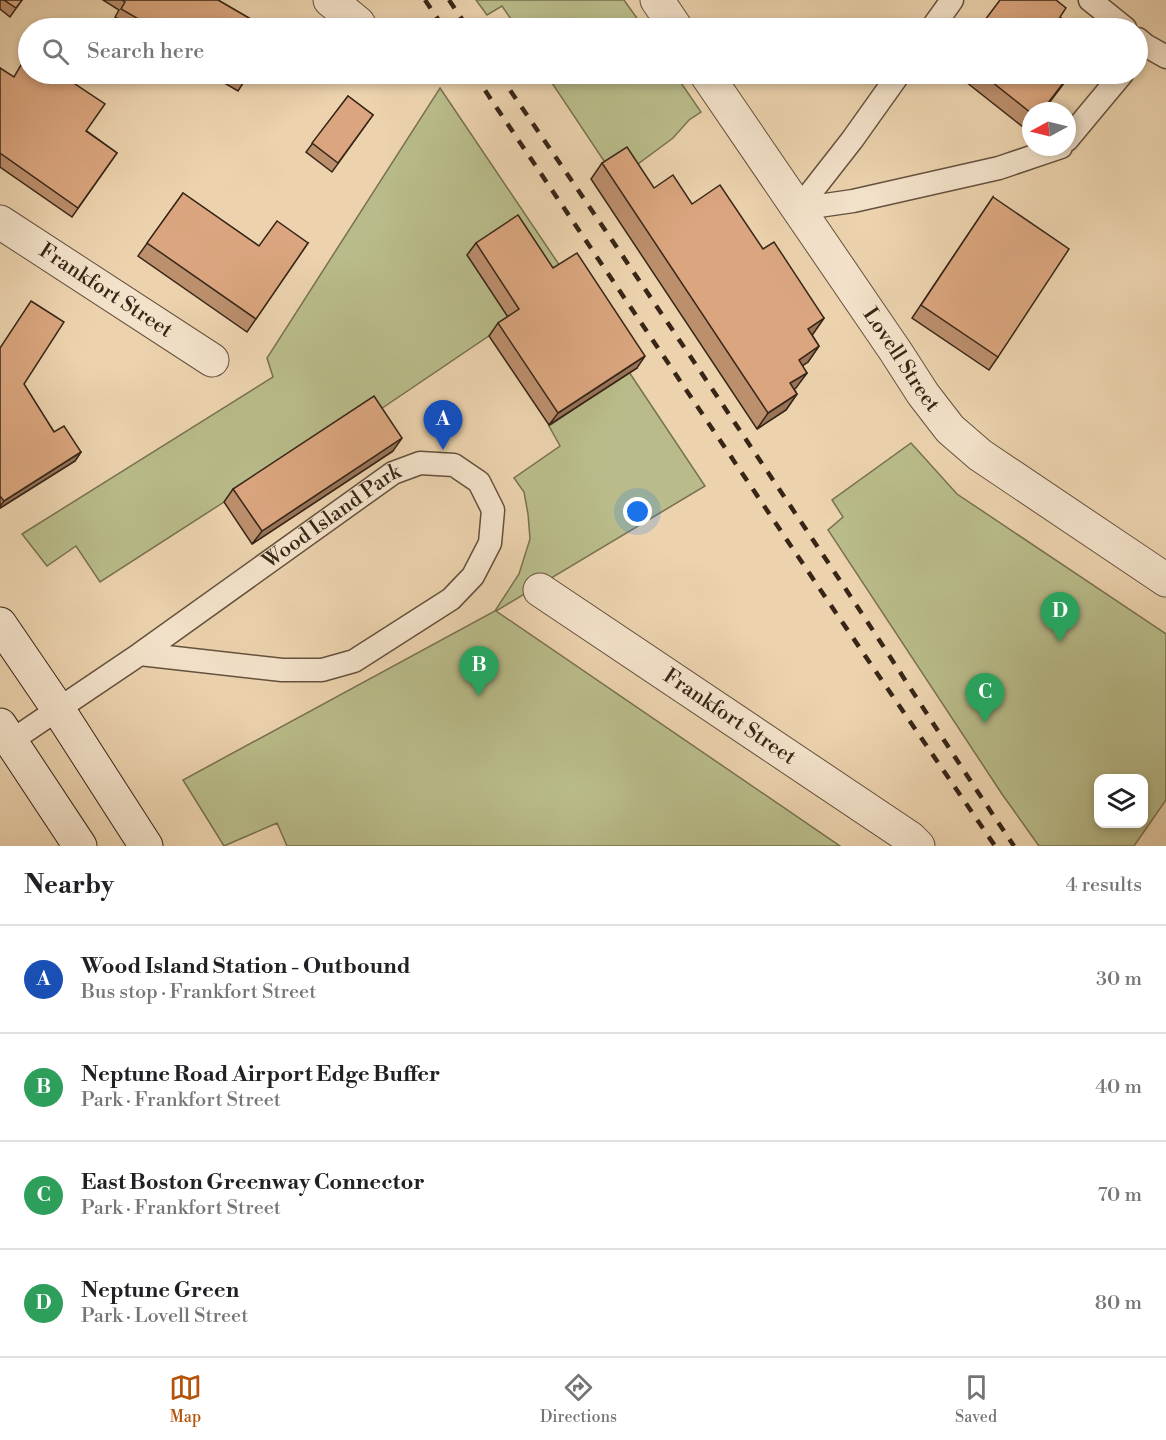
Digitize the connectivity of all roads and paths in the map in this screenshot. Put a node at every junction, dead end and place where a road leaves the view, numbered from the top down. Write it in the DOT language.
graph roads {
  1 [pos="330,0"];
  2 [pos="657,0"];
  3 [pos="952,0"];
  4 [pos="1090,0"];
  5 [pos="352,18"];
  6 [pos="669,18"];
  7 [pos="939,18"];
  8 [pos="1112,18"];
  9 [pos="1148,49"];
  10 [pos="1166,57"];
  11 [pos="713,84"];
  12 [pos="892,84"];
  13 [pos="1114,84"];
  14 [pos="1076,129"];
  15 [pos="1035,156"];
  16 [pos="798,209"];
  17 [pos="0,222"];
  18 [pos="212,360"];
  19 [pos="1165,577"];
  20 [pos="540,590"];
  21 [pos="0,624"];
  22 [pos="140,654"];
  23 [pos="58,709"];
  24 [pos="5,733"];
  25 [pos="80,846"];
  26 [pos="146,846"];
  27 [pos="918,846"];
  1 -- 5 [label="street"];
  2 -- 6 [label="street"];
  3 -- 7 [label="lane"];
  4 -- 8 [label="lane"];
  9 -- 10 [label="lane"];
  11 -- 16 [label="street, Lovell Street"];
  12 -- 16 [label="lane"];
  13 -- 14 [label="lane"];
  15 -- 16 [label="lane"];
  16 -- 19 [label="street, Lovell Street"];
  17 -- 18 [label="street, Frankfort Street"];
  20 -- 27 [label="street, Frankfort Street"];
  21 -- 23 [label="street"];
  22 -- 22 [label="lane, Wood Island Park"];
  22 -- 23 [label="lane, Wood Island Park"];
  23 -- 24 [label="lane, Wood Island Park"];
  23 -- 26 [label="street"];
  24 -- 25 [label="street"];
}
